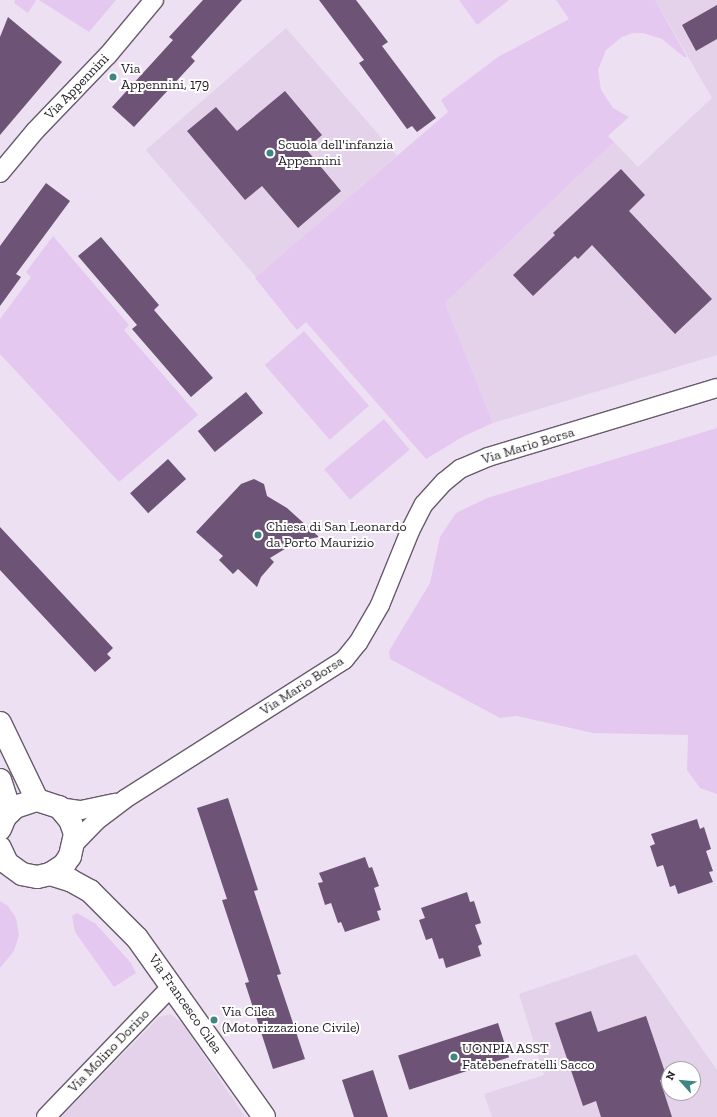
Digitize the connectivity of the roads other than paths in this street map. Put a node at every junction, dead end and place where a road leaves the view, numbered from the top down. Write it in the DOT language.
graph roads {
  1 [pos="154,0"];
  2 [pos="0,173"];
  3 [pos="717,388"];
  4 [pos="0,723"];
  5 [pos="0,780"];
  6 [pos="37,800"];
  7 [pos="125,800"];
  8 [pos="59,808"];
  9 [pos="5,820"];
  10 [pos="74,844"];
  11 [pos="0,848"];
  12 [pos="50,874"];
  13 [pos="98,897"];
  14 [pos="172,986"];
  15 [pos="46,1117"];
  16 [pos="264,1117"];
  1 -- 2 [label="street, Via Appennini"];
  3 -- 7 [label="street, Via Mario Borsa"];
  4 -- 6 [label="street"];
  5 -- 9 [label="street"];
  6 -- 8 [label="street"];
  6 -- 9 [label="street"];
  7 -- 8 [label="street, Via Mario Borsa"];
  7 -- 10 [label="street, Via Mario Borsa"];
  8 -- 10 [label="street, Via Francesco Cilea"];
  10 -- 12 [label="street"];
  10 -- 13 [label="street, Via Francesco Cilea"];
  11 -- 12 [label="street"];
  12 -- 13 [label="street, Via Francesco Cilea"];
  13 -- 14 [label="street, Via Francesco Cilea"];
  14 -- 15 [label="street, Via Molino Dorino"];
  14 -- 16 [label="street, Via Francesco Cilea"];
}
